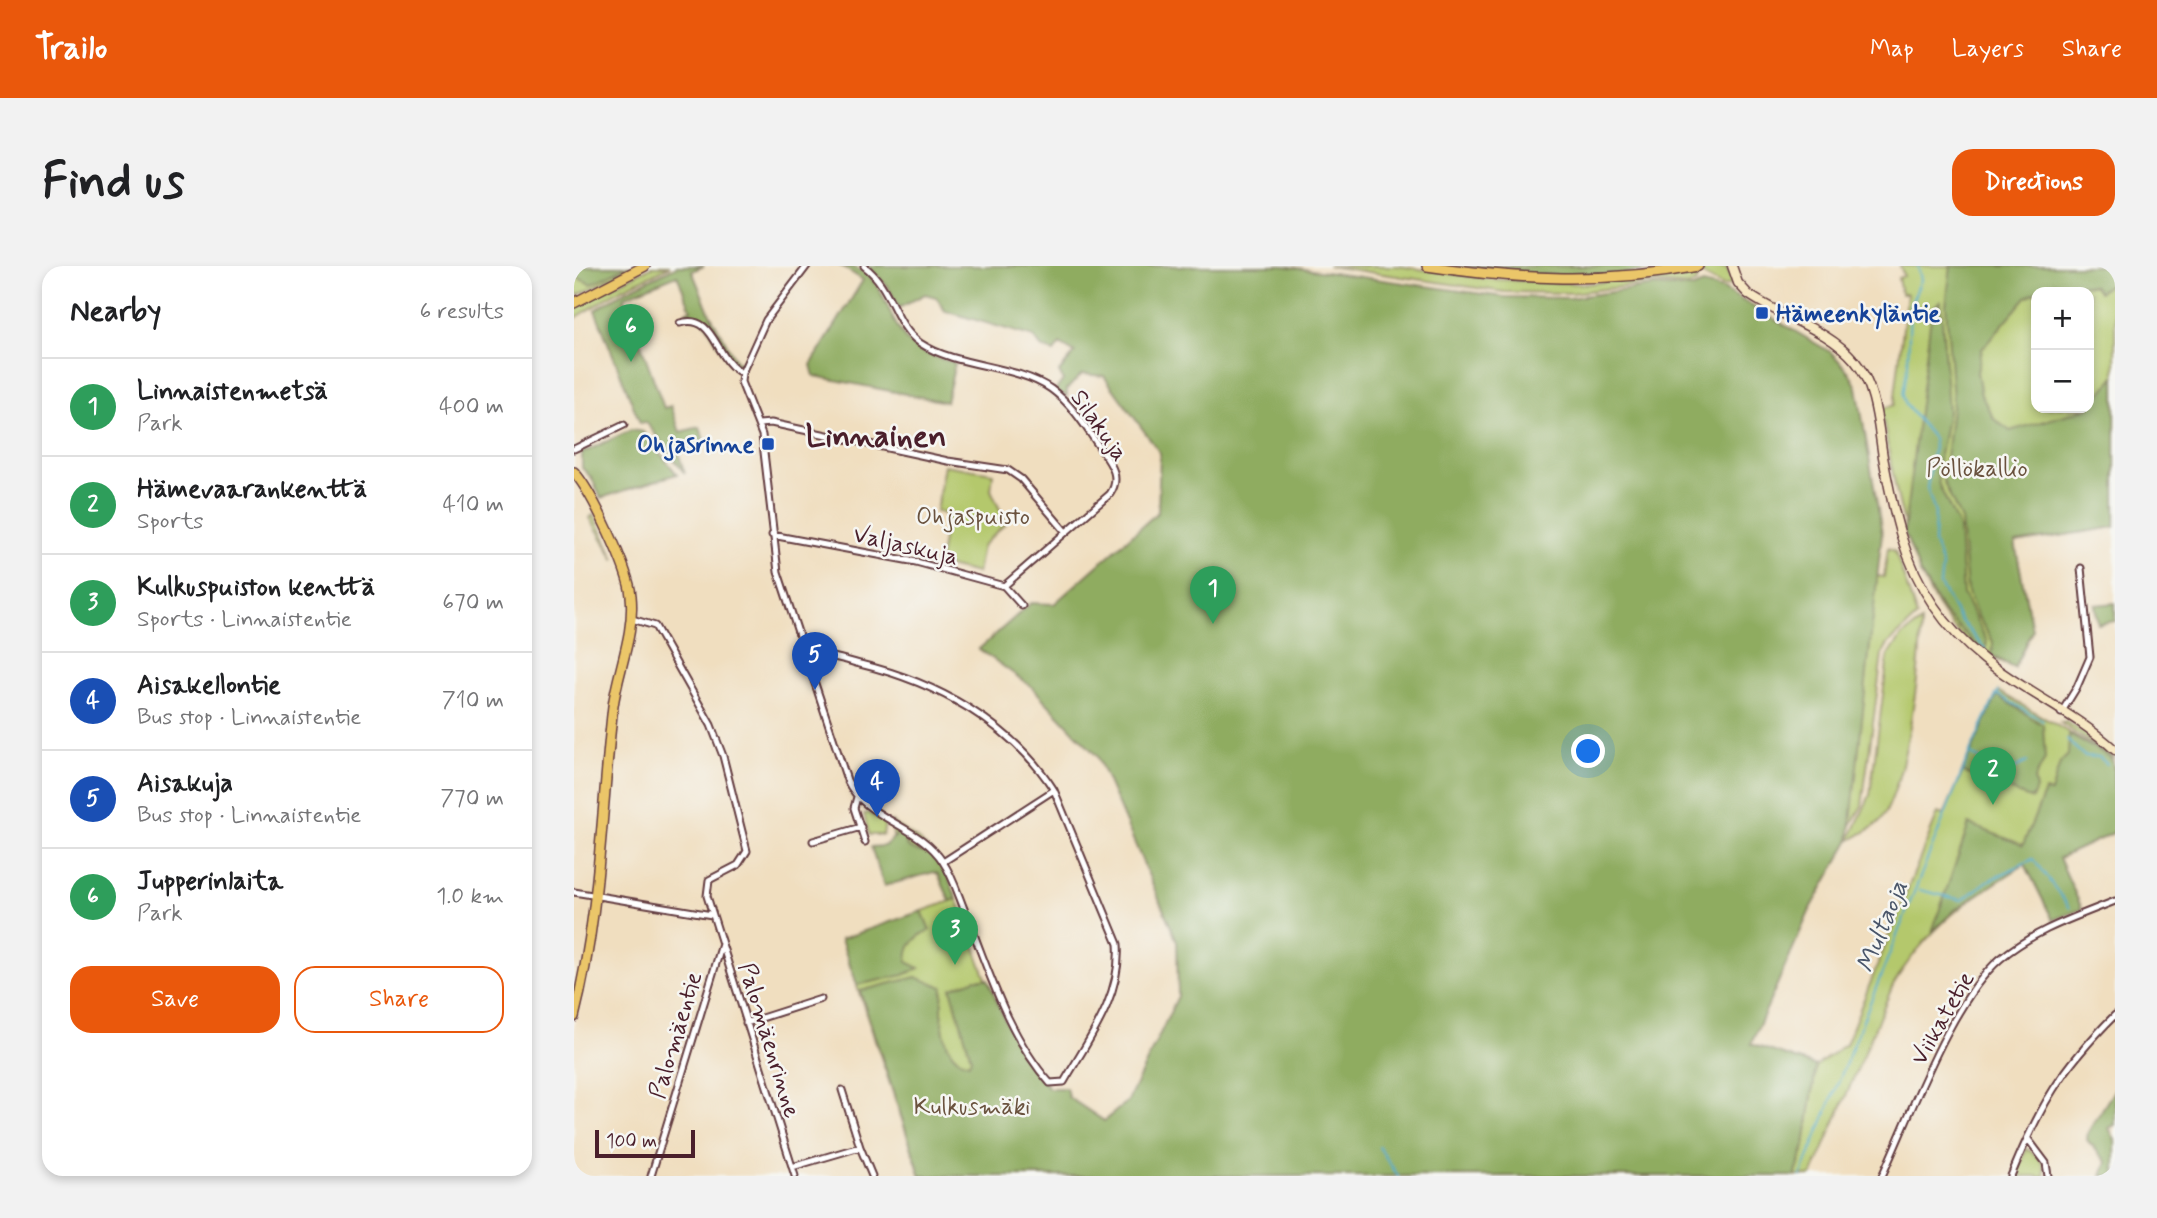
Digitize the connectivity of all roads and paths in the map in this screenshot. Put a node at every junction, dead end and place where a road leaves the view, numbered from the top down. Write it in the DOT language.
graph roads {
  1 [pos="645,266"];
  2 [pos="807,266"];
  3 [pos="864,266"];
  4 [pos="1427,266"];
  5 [pos="1698,266"];
  6 [pos="1732,266"];
  7 [pos="574,303"];
  8 [pos="680,323"];
  9 [pos="742,373"];
  10 [pos="758,424"];
  11 [pos="624,425"];
  12 [pos="574,449"];
  13 [pos="574,472"];
  14 [pos="1065,531"];
  15 [pos="772,535"];
  16 [pos="2081,568"];
  17 [pos="1004,586"];
  18 [pos="1022,606"];
  19 [pos="632,619"];
  20 [pos="807,657"];
  21 [pos="2061,713"];
  22 [pos="2115,750"];
  23 [pos="1054,790"];
  24 [pos="857,797"];
  25 [pos="860,827"];
  26 [pos="813,841"];
  27 [pos="865,842"];
  28 [pos="943,862"];
  29 [pos="574,892"];
  30 [pos="595,897"];
  31 [pos="2115,901"];
  32 [pos="712,915"];
  33 [pos="722,944"];
  34 [pos="821,999"];
  35 [pos="2115,1014"];
  36 [pos="574,1017"];
  37 [pos="746,1023"];
  38 [pos="842,1090"];
  39 [pos="2028,1139"];
  40 [pos="860,1147"];
  41 [pos="792,1167"];
  42 [pos="651,1176"];
  43 [pos="795,1176"];
  44 [pos="872,1176"];
  45 [pos="1882,1176"];
  46 [pos="2011,1176"];
  47 [pos="2048,1176"];
  1 -- 7 [label="main road"];
  2 -- 9 [label="street"];
  3 -- 14 [label="street, Silakuja"];
  4 -- 5 [label="main road"];
  6 -- 21 [label="street"];
  8 -- 9 [label="street"];
  9 -- 10 [label="street"];
  10 -- 14 [label="street"];
  10 -- 15 [label="street"];
  11 -- 12 [label="street"];
  13 -- 19 [label="main road"];
  14 -- 17 [label="street, Silakuja"];
  15 -- 17 [label="street, Valjaskuja"];
  15 -- 20 [label="street"];
  16 -- 21 [label="street"];
  17 -- 18 [label="street"];
  19 -- 30 [label="main road"];
  19 -- 32 [label="street, Palomäenrinne"];
  20 -- 23 [label="street"];
  20 -- 24 [label="street"];
  21 -- 22 [label="street"];
  23 -- 28 [label="street"];
  23 -- 28 [label="street"];
  24 -- 25 [label="street"];
  24 -- 28 [label="street"];
  25 -- 26 [label="street"];
  25 -- 27 [label="street"];
  29 -- 30 [label="street"];
  30 -- 32 [label="street"];
  30 -- 36 [label="main road"];
  31 -- 45 [label="street, Viikatetie"];
  32 -- 33 [label="street, Palomäenrinne"];
  33 -- 37 [label="street, Palomäenrinne"];
  33 -- 42 [label="street, Palomäentie"];
  34 -- 37 [label="street"];
  35 -- 39 [label="street"];
  37 -- 41 [label="street, Palomäenrinne"];
  38 -- 40 [label="street"];
  39 -- 46 [label="street"];
  39 -- 47 [label="street"];
  40 -- 41 [label="street"];
  40 -- 44 [label="street"];
  41 -- 43 [label="street, Palomäenrinne"];
}
